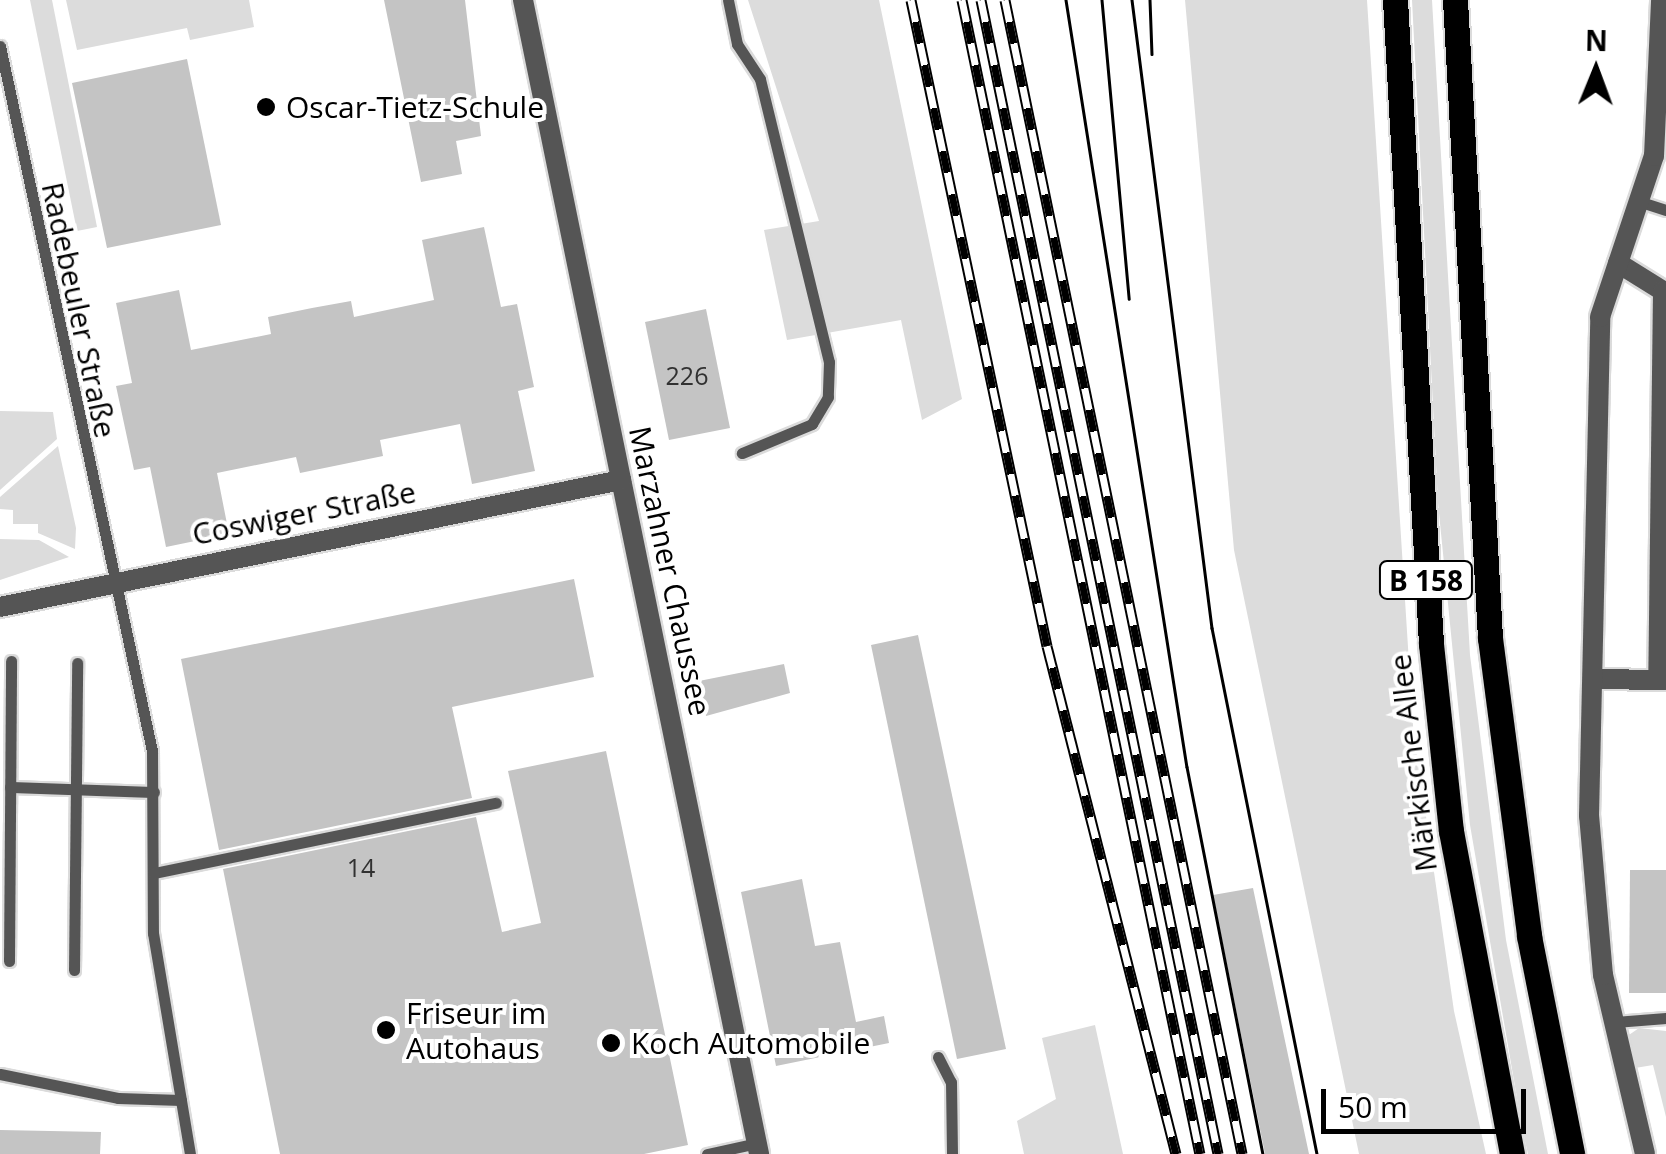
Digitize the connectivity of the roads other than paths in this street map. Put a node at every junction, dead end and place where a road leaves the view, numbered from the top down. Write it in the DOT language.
graph roads {
  1 [pos="523,0"];
  2 [pos="728,0"];
  3 [pos="1395,0"];
  4 [pos="1454,0"];
  5 [pos="1661,0"];
  6 [pos="0,46"];
  7 [pos="1663,74"];
  8 [pos="1641,202"];
  9 [pos="1666,210"];
  10 [pos="1618,263"];
  11 [pos="742,453"];
  12 [pos="621,480"];
  13 [pos="116,581"];
  14 [pos="0,607"];
  15 [pos="11,661"];
  16 [pos="77,664"];
  17 [pos="1593,679"];
  18 [pos="1662,680"];
  19 [pos="10,788"];
  20 [pos="77,790"];
  21 [pos="154,792"];
  22 [pos="496,803"];
  23 [pos="154,873"];
  24 [pos="9,961"];
  25 [pos="74,970"];
  26 [pos="1666,1018"];
  27 [pos="1615,1022"];
  28 [pos="938,1057"];
  29 [pos="0,1074"];
  30 [pos="181,1100"];
  31 [pos="758,1149"];
  32 [pos="190,1154"];
  33 [pos="707,1154"];
  34 [pos="952,1154"];
  35 [pos="1512,1154"];
  36 [pos="1572,1154"];
  37 [pos="1645,1154"];
  1 -- 12 [label="street, Marzahner Chaussee"];
  2 -- 11 [label="lane"];
  3 -- 35 [label="main road, Märkische Allee / B 158"];
  4 -- 36 [label="main road, B 158"];
  5 -- 7 [label="street"];
  6 -- 13 [label="lane, Radebeuler Straße"];
  7 -- 8 [label="street"];
  8 -- 9 [label="lane"];
  8 -- 10 [label="street"];
  10 -- 17 [label="street"];
  10 -- 18 [label="street"];
  12 -- 13 [label="street, Coswiger Straße"];
  12 -- 31 [label="street, Marzahner Chaussee"];
  13 -- 14 [label="street, Coswiger Straße"];
  13 -- 21 [label="lane, Radebeuler Straße"];
  15 -- 19 [label="lane"];
  16 -- 20 [label="lane"];
  17 -- 18 [label="street"];
  17 -- 27 [label="street"];
  19 -- 20 [label="lane"];
  19 -- 24 [label="lane"];
  20 -- 21 [label="lane"];
  20 -- 25 [label="lane"];
  21 -- 23 [label="lane, Radebeuler Straße"];
  22 -- 23 [label="lane"];
  23 -- 30 [label="lane, Radebeuler Straße"];
  26 -- 27 [label="lane"];
  27 -- 37 [label="street"];
  28 -- 34 [label="lane"];
  29 -- 30 [label="lane"];
  30 -- 32 [label="lane, Radebeuler Straße"];
  31 -- 33 [label="lane"];
}
